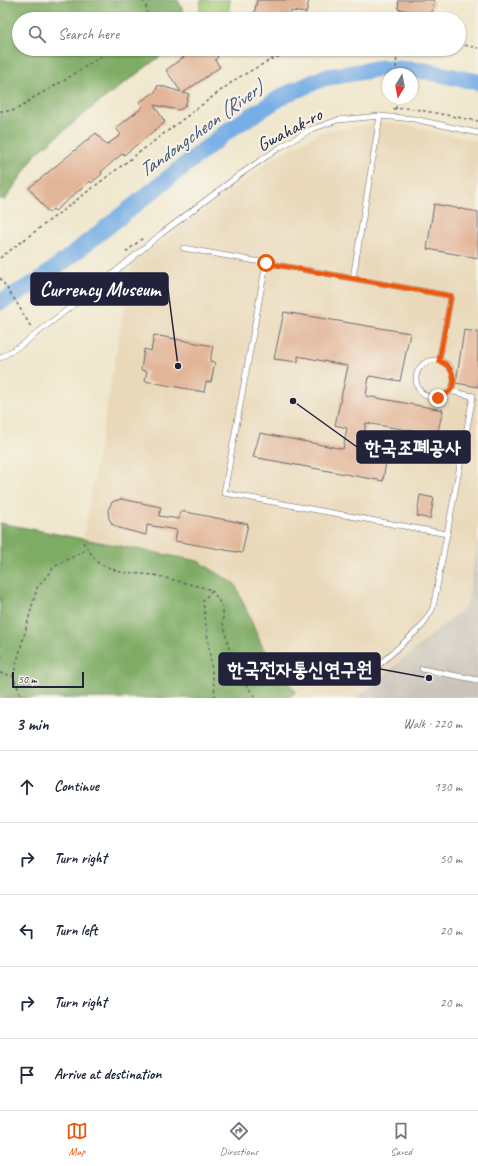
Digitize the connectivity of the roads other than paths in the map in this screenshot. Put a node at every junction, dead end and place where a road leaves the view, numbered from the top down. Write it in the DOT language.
graph roads {
  1 [pos="380,116"];
  2 [pos="478,133"];
  3 [pos="183,248"];
  4 [pos="266,263"];
  5 [pos="353,278"];
  6 [pos="0,358"];
  7 [pos="439,361"];
  8 [pos="449,391"];
  9 [pos="447,534"];
  10 [pos="422,669"];
  11 [pos="362,672"];
  12 [pos="478,680"];
  1 -- 2 [label="lane, Gwahak-ro"];
  1 -- 5 [label="lane"];
  1 -- 6 [label="lane, Gwahak-ro"];
  3 -- 4 [label="lane"];
  4 -- 5 [label="lane"];
  4 -- 9 [label="lane"];
  5 -- 7 [label="lane"];
  7 -- 8 [label="lane"];
  7 -- 8 [label="lane"];
  8 -- 9 [label="lane"];
  9 -- 11 [label="lane"];
  10 -- 12 [label="lane"];
}
